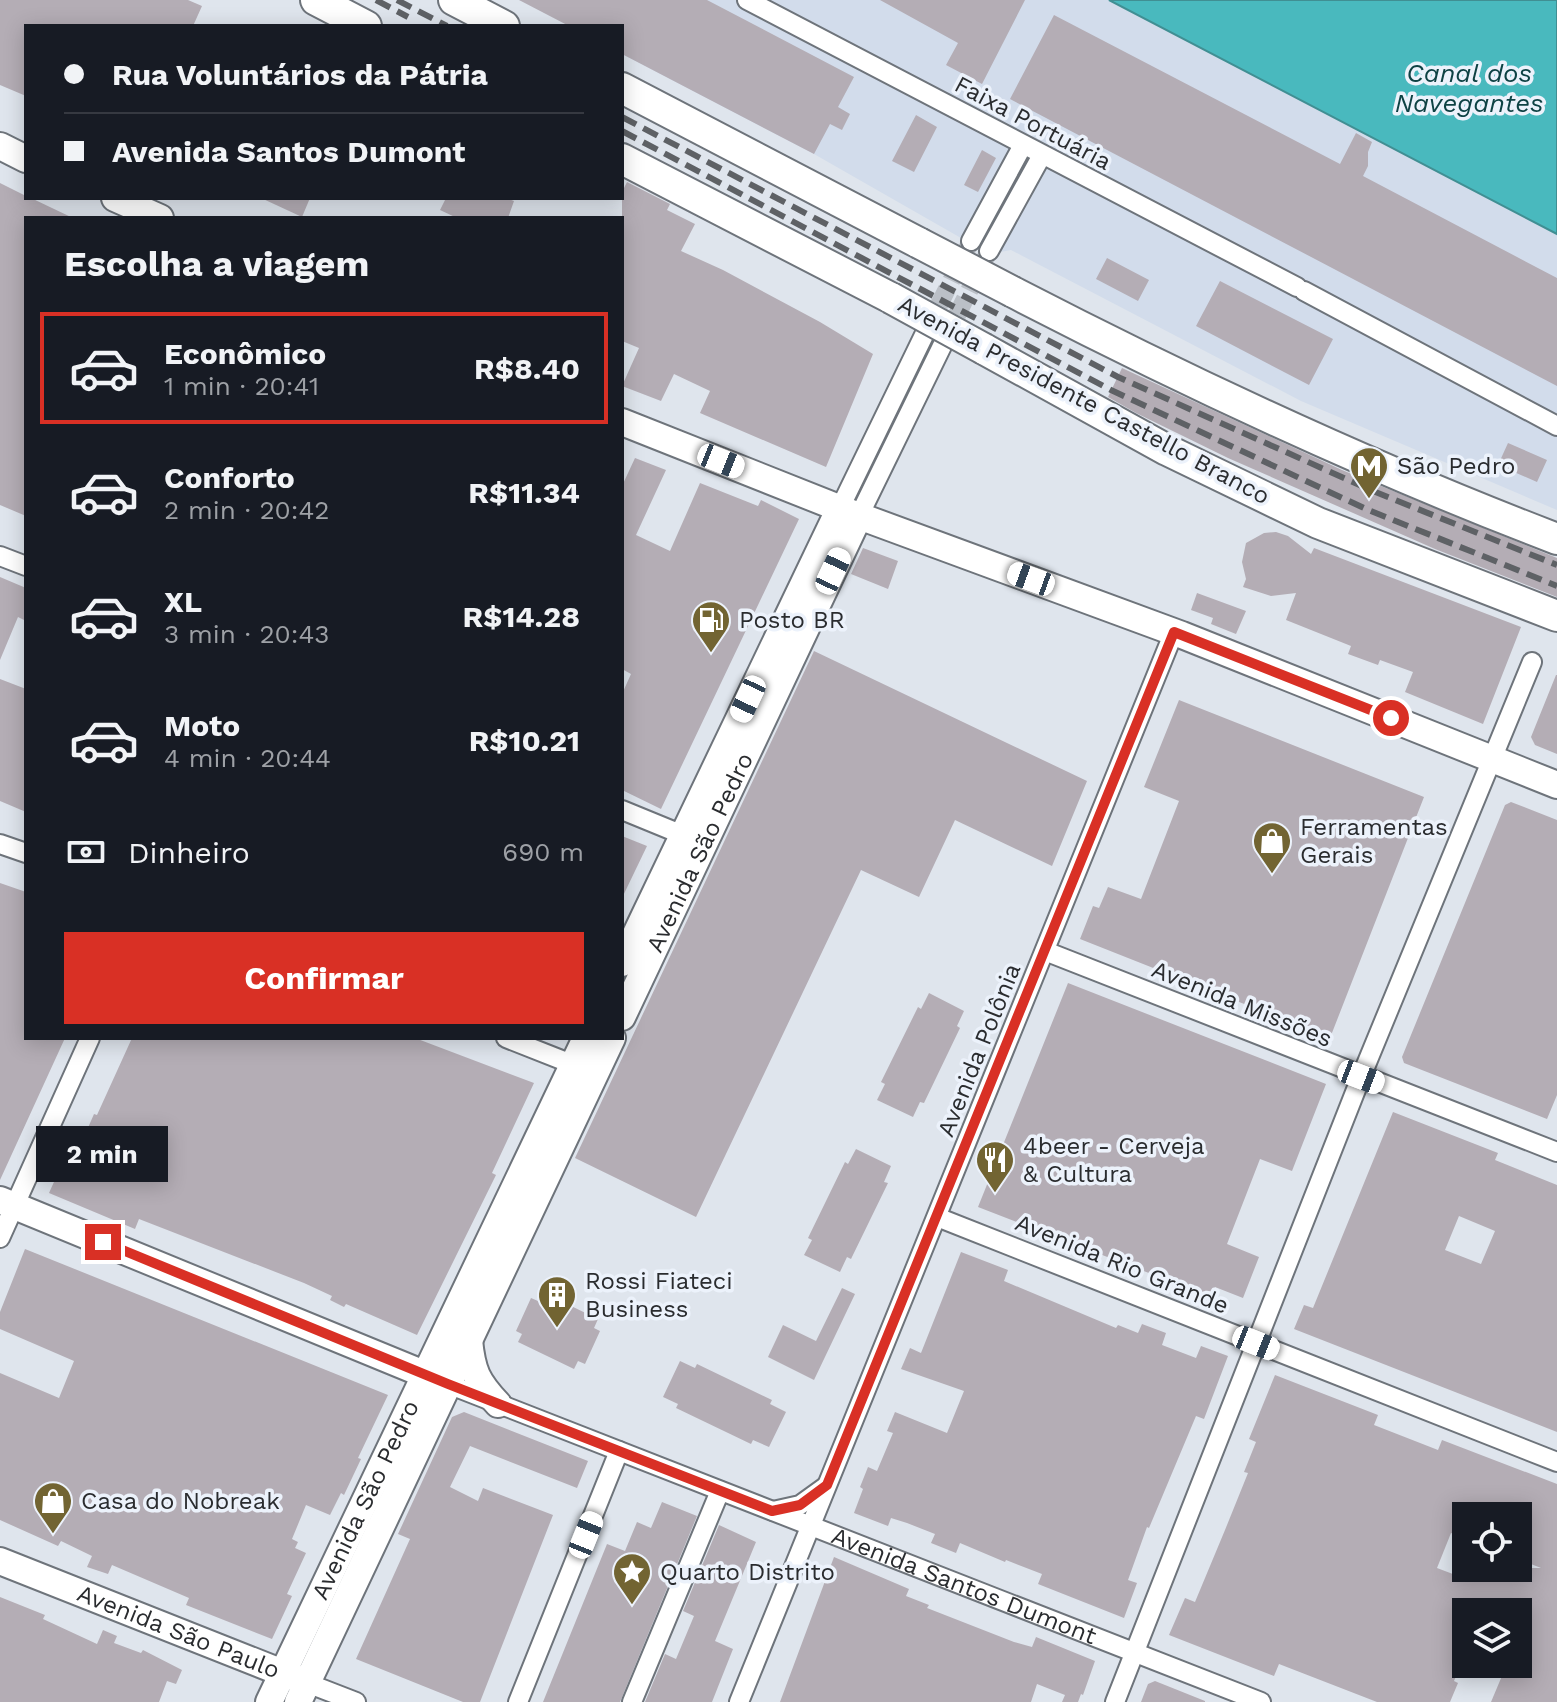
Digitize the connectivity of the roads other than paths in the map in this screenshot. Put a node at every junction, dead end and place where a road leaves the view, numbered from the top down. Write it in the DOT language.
graph roads {
  1 [pos="316,0"];
  2 [pos="454,0"];
  3 [pos="747,0"];
  4 [pos="362,24"];
  5 [pos="500,24"];
  6 [pos="624,89"];
  7 [pos="1023,145"];
  8 [pos="0,146"];
  9 [pos="1042,155"];
  10 [pos="24,158"];
  11 [pos="624,160"];
  12 [pos="120,200"];
  13 [pos="156,216"];
  14 [pos="971,241"];
  15 [pos="989,251"];
  16 [pos="926,331"];
  17 [pos="944,342"];
  18 [pos="624,423"];
  19 [pos="1557,426"];
  20 [pos="850,512"];
  21 [pos="1557,539"];
  22 [pos="0,556"];
  23 [pos="24,565"];
  24 [pos="1557,616"];
  25 [pos="1174,632"];
  26 [pos="1532,662"];
  27 [pos="1494,760"];
  28 [pos="1557,785"];
  29 [pos="624,811"];
  30 [pos="683,835"];
  31 [pos="0,844"];
  32 [pos="24,852"];
  33 [pos="1045,951"];
  34 [pos="624,959"];
  35 [pos="624,1013"];
  36 [pos="89,1040"];
  37 [pos="511,1040"];
  38 [pos="586,1040"];
  39 [pos="610,1040"];
  40 [pos="584,1069"];
  41 [pos="1361,1077"];
  42 [pos="1557,1152"];
  43 [pos="7,1203"];
  44 [pos="937,1217"];
  45 [pos="0,1238"];
  46 [pos="469,1340"];
  47 [pos="1256,1343"];
  48 [pos="437,1379"];
  49 [pos="498,1404"];
  50 [pos="619,1451"];
  51 [pos="1557,1462"];
  52 [pos="827,1485"];
  53 [pos="720,1491"];
  54 [pos="772,1511"];
  55 [pos="811,1526"];
  56 [pos="0,1561"];
  57 [pos="1135,1653"];
  58 [pos="283,1672"];
  59 [pos="302,1692"];
  60 [pos="269,1702"];
  61 [pos="356,1702"];
  62 [pos="518,1702"];
  63 [pos="632,1702"];
  64 [pos="739,1702"];
  65 [pos="1115,1702"];
  66 [pos="1261,1702"];
  1 -- 4 [label="main road"];
  2 -- 5 [label="main road"];
  3 -- 7 [label="street, Faixa Portuária"];
  6 -- 21 [label="main road, bridge"];
  7 -- 9 [label="street, Faixa Portuária"];
  7 -- 14 [label="street"];
  8 -- 10 [label="street"];
  9 -- 15 [label="street"];
  9 -- 19 [label="street, Faixa Portuária"];
  11 -- 24 [label="main road, Avenida Presidente Castello Branco, bridge"];
  12 -- 13 [label="street"];
  16 -- 20 [label="street"];
  17 -- 20 [label="street"];
  18 -- 20 [label="street"];
  20 -- 25 [label="street"];
  20 -- 30 [label="street, Avenida São Pedro"];
  20 -- 35 [label="street, Avenida São Pedro"];
  22 -- 23 [label="street"];
  25 -- 27 [label="street"];
  25 -- 33 [label="street, Avenida Polônia"];
  26 -- 27 [label="street"];
  27 -- 28 [label="street"];
  27 -- 41 [label="street"];
  29 -- 30 [label="street"];
  30 -- 34 [label="street, Avenida São Pedro"];
  31 -- 32 [label="street"];
  33 -- 41 [label="street, Avenida Missões"];
  33 -- 44 [label="street, Avenida Polônia"];
  36 -- 43 [label="street"];
  37 -- 40 [label="street"];
  38 -- 40 [label="street, Avenida São Pedro"];
  39 -- 40 [label="street, Avenida São Pedro"];
  40 -- 46 [label="street, Avenida São Pedro"];
  40 -- 48 [label="street, Avenida São Pedro"];
  41 -- 42 [label="street, Avenida Missões"];
  41 -- 47 [label="street"];
  43 -- 45 [label="street"];
  43 -- 48 [label="street, Avenida Santos Dumont"];
  44 -- 47 [label="street, Avenida Rio Grande"];
  44 -- 52 [label="street, Avenida Polônia"];
  46 -- 48 [label="street, Avenida São Pedro"];
  46 -- 49 [label="street"];
  47 -- 51 [label="street, Avenida Rio Grande"];
  47 -- 57 [label="street"];
  48 -- 49 [label="street, Avenida Santos Dumont"];
  48 -- 58 [label="street, Avenida São Pedro"];
  48 -- 59 [label="street, Avenida São Pedro"];
  49 -- 50 [label="street, Avenida Santos Dumont"];
  50 -- 53 [label="street, Avenida Santos Dumont"];
  50 -- 62 [label="street"];
  52 -- 54 [label="street"];
  52 -- 55 [label="street, Avenida Polônia"];
  53 -- 54 [label="street, Avenida Santos Dumont"];
  53 -- 63 [label="street"];
  54 -- 55 [label="street, Avenida Santos Dumont"];
  55 -- 57 [label="street, Avenida Santos Dumont"];
  55 -- 64 [label="street, Avenida Polônia"];
  56 -- 58 [label="street, Avenida São Paulo"];
  57 -- 65 [label="street"];
  57 -- 66 [label="street, Avenida Santos Dumont"];
  58 -- 59 [label="street, Avenida São Paulo"];
  58 -- 60 [label="street, Avenida São Pedro"];
  59 -- 61 [label="street, Avenida São Paulo"];
}
